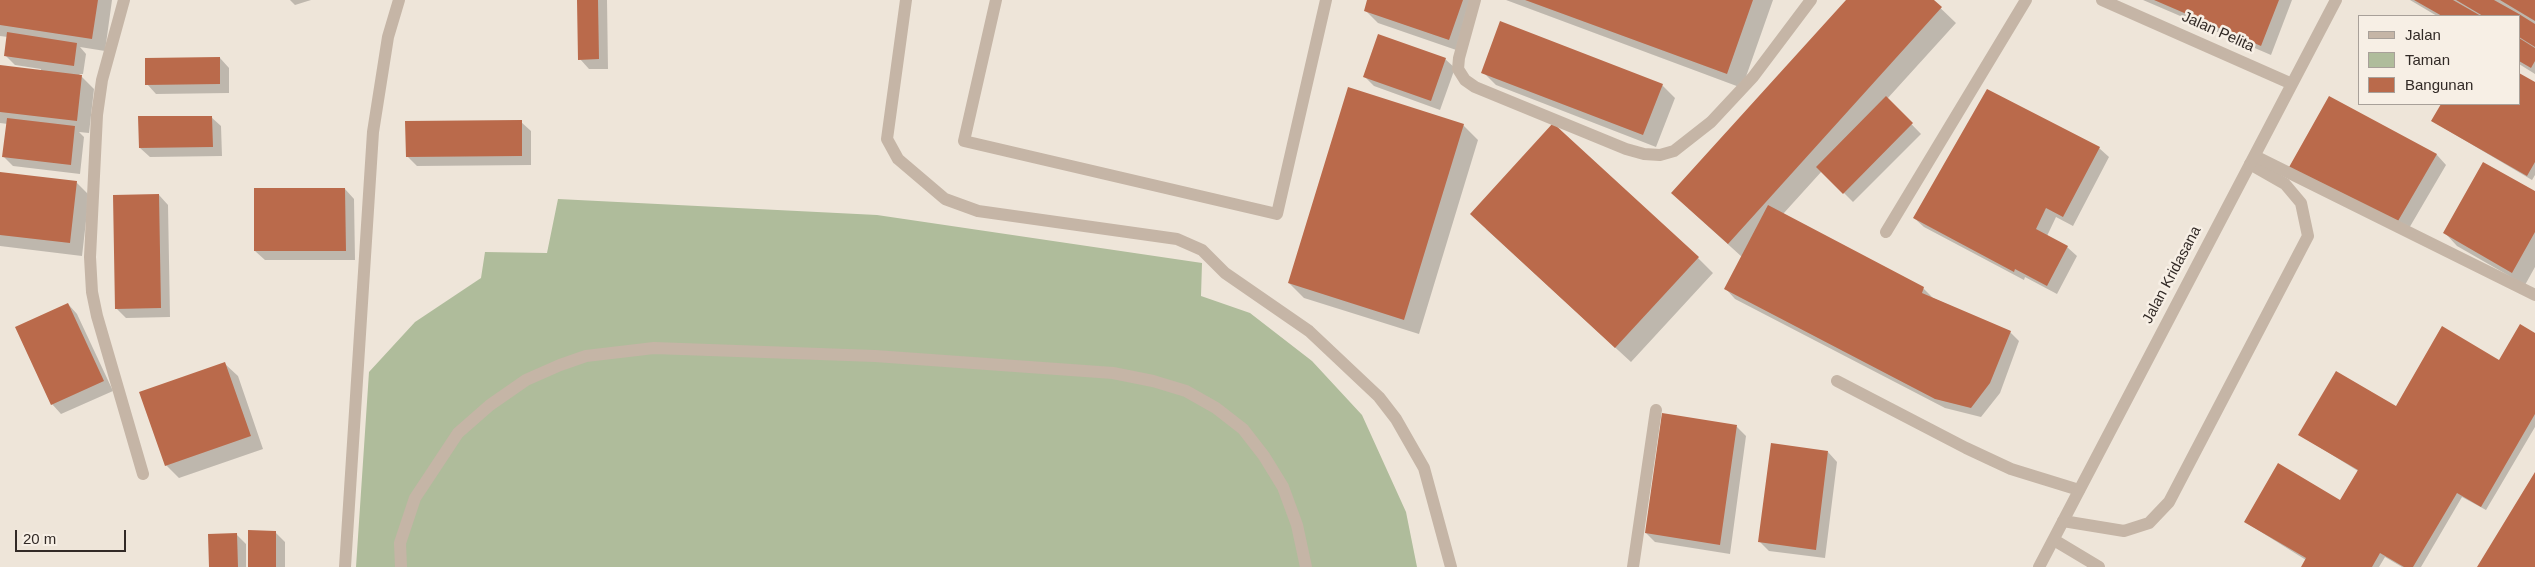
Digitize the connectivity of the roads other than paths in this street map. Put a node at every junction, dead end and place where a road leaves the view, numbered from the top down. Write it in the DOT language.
graph roads {
  1 [pos="124,0"];
  2 [pos="399,0"];
  3 [pos="906,0"];
  4 [pos="996,0"];
  5 [pos="1326,0"];
  6 [pos="1475,0"];
  7 [pos="1810,0"];
  8 [pos="2026,0"];
  9 [pos="2102,0"];
  10 [pos="2336,0"];
  11 [pos="2292,84"];
  12 [pos="2252,160"];
  13 [pos="1886,232"];
  14 [pos="2535,295"];
  15 [pos="1836,381"];
  16 [pos="1656,410"];
  17 [pos="143,474"];
  18 [pos="2078,490"];
  19 [pos="2063,521"];
  20 [pos="2054,540"];
  21 [pos="345,567"];
  22 [pos="401,567"];
  23 [pos="1306,567"];
  24 [pos="1451,567"];
  25 [pos="1633,567"];
  26 [pos="2039,567"];
  27 [pos="2099,567"];
  1 -- 17 [label="street"];
  2 -- 21 [label="street"];
  3 -- 24 [label="street"];
  4 -- 5 [label="street"];
  6 -- 7 [label="street"];
  8 -- 13 [label="street"];
  9 -- 11 [label="street, Jalan Pelita"];
  10 -- 11 [label="street, Jalan Kridasana"];
  11 -- 12 [label="street, Jalan Kridasana"];
  12 -- 14 [label="street"];
  12 -- 18 [label="street, Jalan Kridasana"];
  12 -- 19 [label="street"];
  15 -- 18 [label="street"];
  16 -- 25 [label="street"];
  18 -- 19 [label="street, Jalan Kridasana"];
  19 -- 20 [label="street, Jalan Kridasana"];
  20 -- 26 [label="street, Jalan Kridasana"];
  20 -- 27 [label="street"];
  22 -- 23 [label="street"];
}
